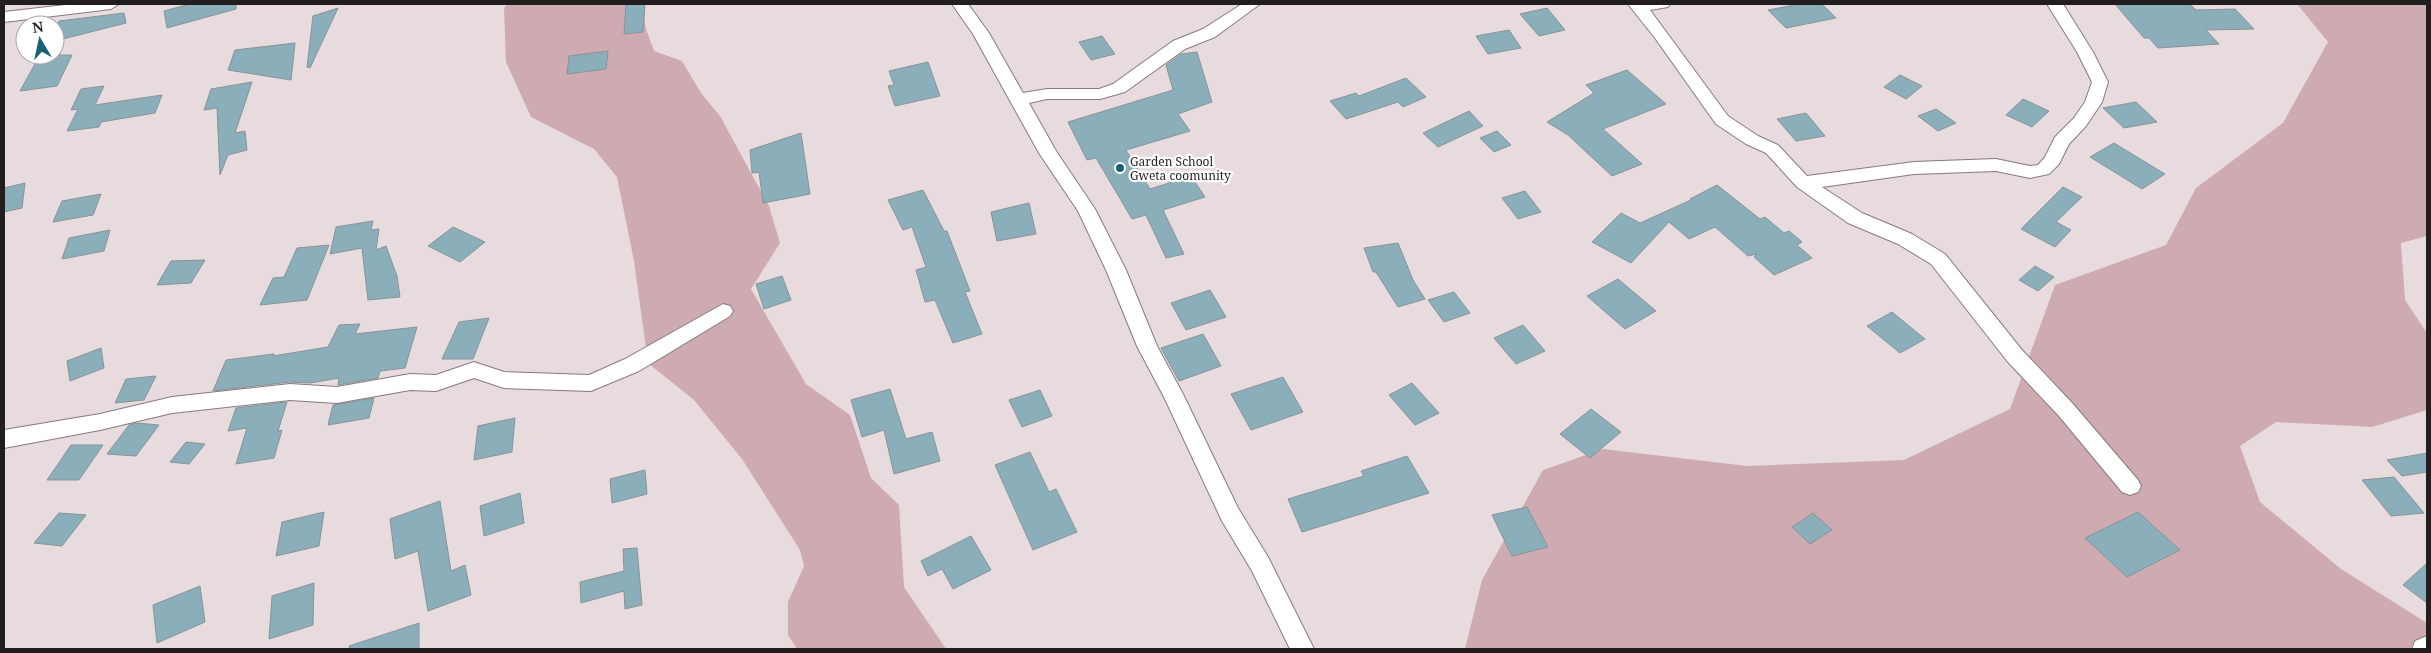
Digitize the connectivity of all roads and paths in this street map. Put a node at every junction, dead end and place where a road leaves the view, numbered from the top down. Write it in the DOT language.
graph roads {
  1 [pos="111,4"];
  2 [pos="960,4"];
  3 [pos="1252,4"];
  4 [pos="1662,4"];
  5 [pos="2054,4"];
  6 [pos="1637,6"];
  7 [pos="4,17"];
  8 [pos="1018,100"];
  9 [pos="1803,183"];
  10 [pos="723,311"];
  11 [pos="4,439"];
  12 [pos="2130,486"];
  13 [pos="1302,649"];
  1 -- 7 [label="street"];
  2 -- 8 [label="street"];
  3 -- 8 [label="street"];
  4 -- 6 [label="street"];
  5 -- 9 [label="street"];
  6 -- 9 [label="street"];
  8 -- 13 [label="street"];
  9 -- 12 [label="street"];
  10 -- 11 [label="street"];
}
